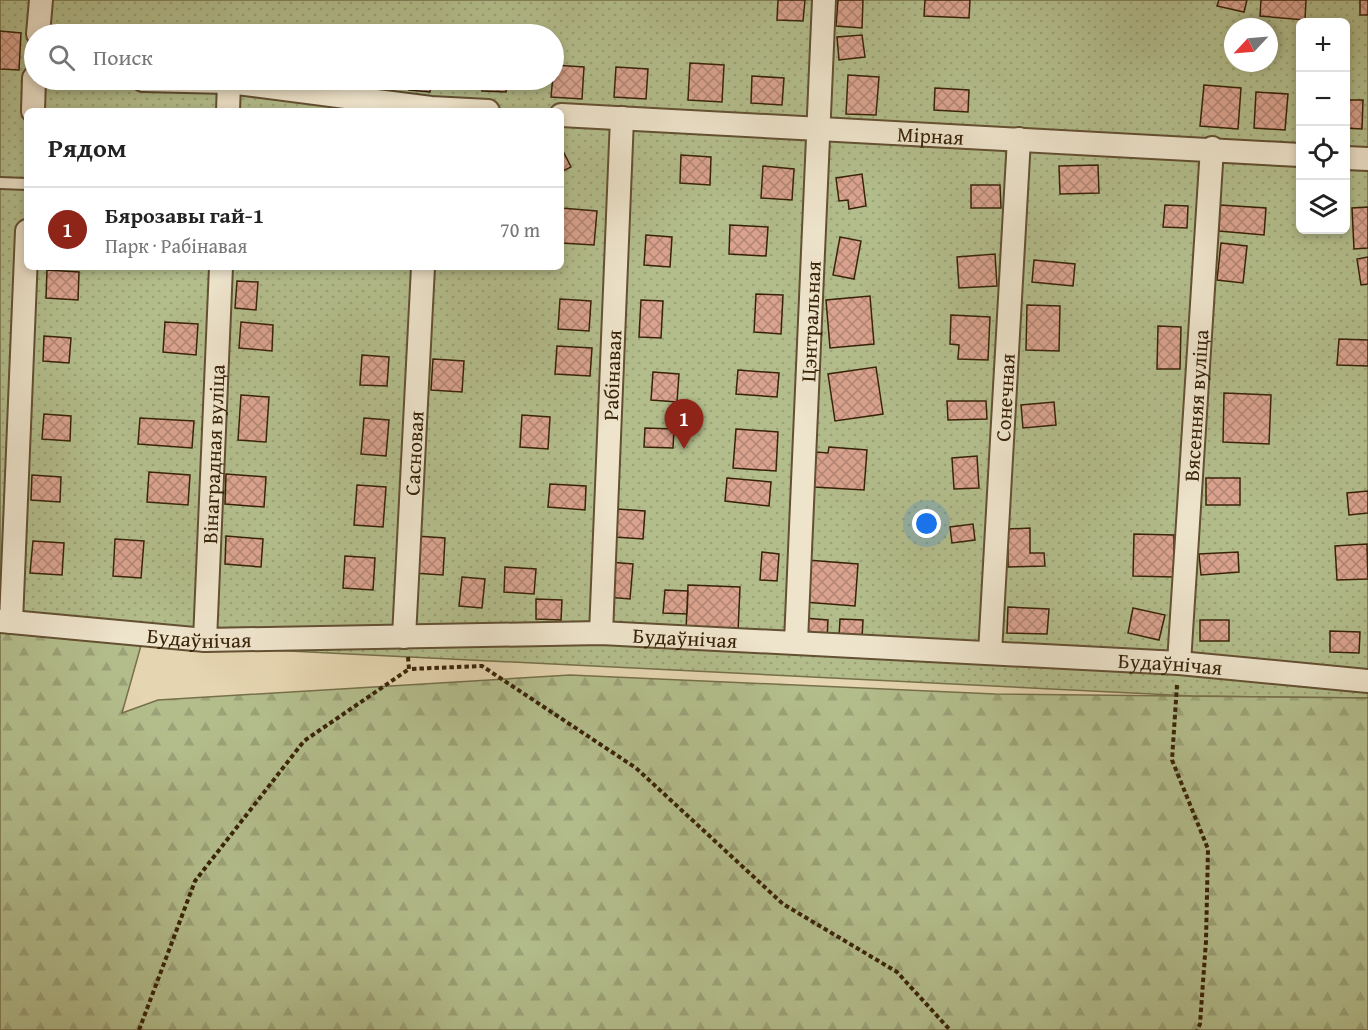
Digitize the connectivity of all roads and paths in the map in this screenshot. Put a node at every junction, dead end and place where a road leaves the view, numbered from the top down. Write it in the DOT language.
graph roads {
  1 [pos="41,0"];
  2 [pos="824,0"];
  3 [pos="39,24"];
  4 [pos="34,90"];
  5 [pos="229,90"];
  6 [pos="287,90"];
  7 [pos="33,108"];
  8 [pos="228,108"];
  9 [pos="417,108"];
  10 [pos="564,115"];
  11 [pos="622,118"];
  12 [pos="818,129"];
  13 [pos="1019,140"];
  14 [pos="1212,148"];
  15 [pos="1296,155"];
  16 [pos="1350,158"];
  17 [pos="1368,159"];
  18 [pos="0,183"];
  19 [pos="24,184"];
  20 [pos="25,270"];
  21 [pos="221,270"];
  22 [pos="423,270"];
  23 [pos="6,622"];
  24 [pos="601,633"];
  25 [pos="404,637"];
  26 [pos="205,640"];
  27 [pos="796,642"];
  28 [pos="990,653"];
  29 [pos="1179,663"];
  30 [pos="409,669"];
  31 [pos="1368,681"];
  32 [pos="140,1030"];
  33 [pos="950,1030"];
  34 [pos="1197,1030"];
  1 -- 3 [label="street"];
  2 -- 12 [label="street, Цэнтральная"];
  4 -- 7 [label="street"];
  5 -- 8 [label="street"];
  6 -- 9 [label="street"];
  10 -- 11 [label="street, Мірная"];
  11 -- 12 [label="street, Мірная"];
  11 -- 24 [label="street, Рабінавая"];
  12 -- 13 [label="street, Мірная"];
  12 -- 27 [label="street, Цэнтральная"];
  13 -- 14 [label="street, Мірная"];
  13 -- 28 [label="street, Сонечная"];
  14 -- 15 [label="street, Мірная"];
  14 -- 29 [label="street, Вясенняя вуліца"];
  16 -- 17 [label="street"];
  18 -- 19 [label="lane"];
  20 -- 23 [label="street"];
  21 -- 26 [label="street, Вінаградная вуліца"];
  22 -- 25 [label="street, Сасновая"];
  23 -- 26 [label="street, Будаўнічая"];
  24 -- 25 [label="street, Будаўнічая"];
  24 -- 27 [label="street, Будаўнічая"];
  25 -- 26 [label="street, Будаўнічая"];
  25 -- 30 [label="path"];
  27 -- 28 [label="street, Будаўнічая"];
  28 -- 29 [label="street, Будаўнічая"];
  29 -- 31 [label="street, Будаўнічая"];
  29 -- 34 [label="path"];
  30 -- 32 [label="path"];
  30 -- 33 [label="path"];
}
